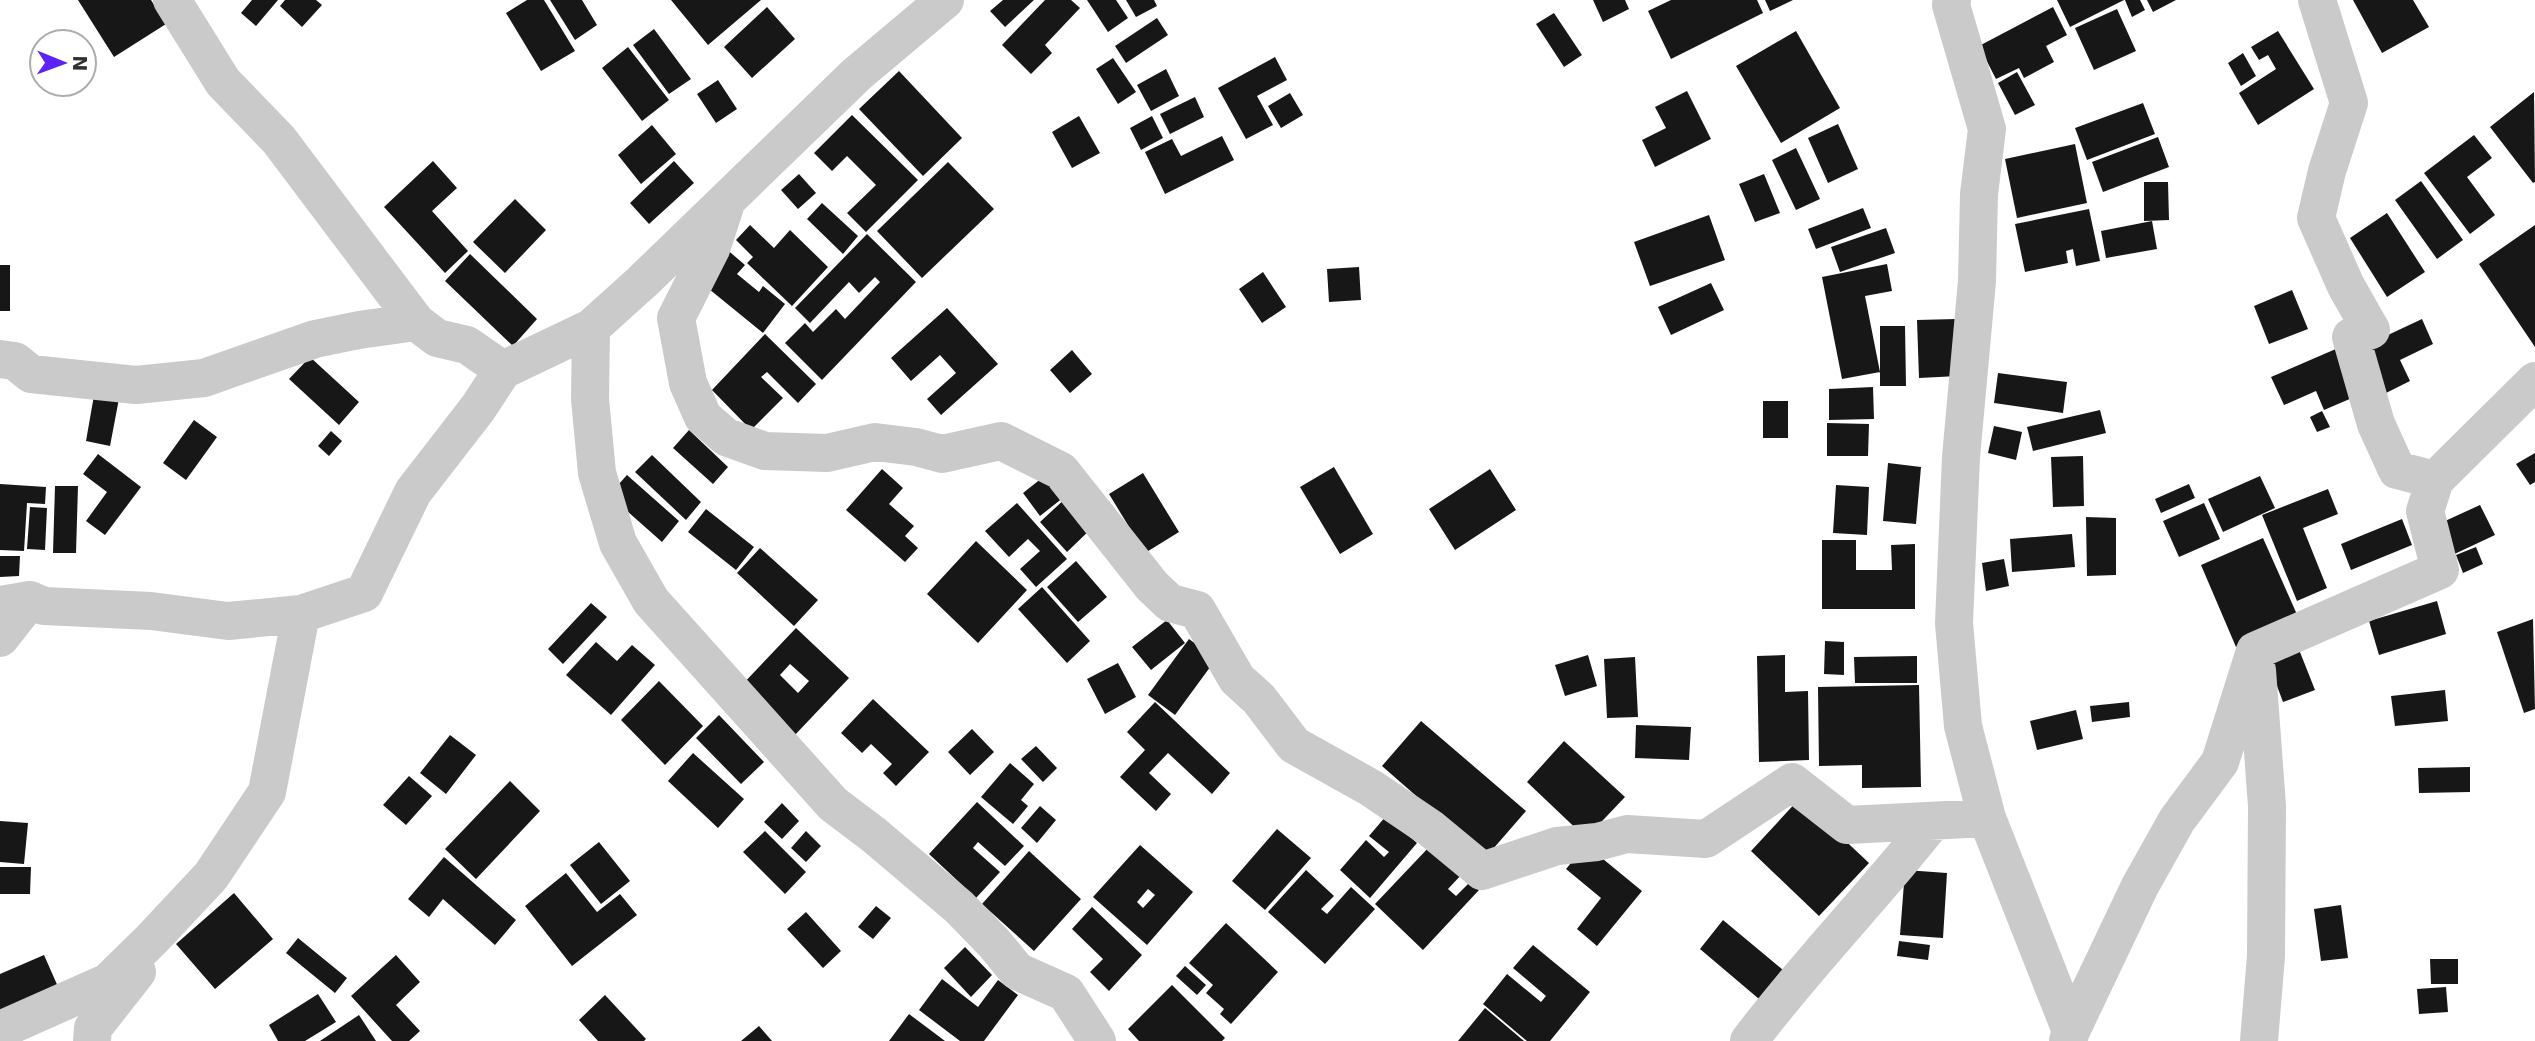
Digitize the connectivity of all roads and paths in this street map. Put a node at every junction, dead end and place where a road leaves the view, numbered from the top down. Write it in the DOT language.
graph roads {
  1 [pos="172,0"];
  2 [pos="945,0"];
  3 [pos="1952,0"];
  4 [pos="2317,0"];
  5 [pos="726,202"];
  6 [pos="416,322"];
  7 [pos="592,328"];
  8 [pos="0,359"];
  9 [pos="503,370"];
  10 [pos="2535,382"];
  11 [pos="2435,480"];
  12 [pos="15,602"];
  13 [pos="302,614"];
  14 [pos="0,638"];
  15 [pos="2255,651"];
  16 [pos="1987,818"];
  17 [pos="1933,821"];
  18 [pos="211,876"];
  19 [pos="0,1030"];
  20 [pos="2069,1036"];
  21 [pos="92,1041"];
  22 [pos="1097,1041"];
  23 [pos="1749,1041"];
  24 [pos="2259,1041"];
  1 -- 6 [label="street"];
  2 -- 5 [label="street"];
  3 -- 16 [label="street"];
  4 -- 11 [label="street"];
  5 -- 7 [label="street"];
  5 -- 17 [label="street"];
  6 -- 8 [label="street"];
  6 -- 9 [label="street"];
  7 -- 9 [label="street"];
  7 -- 22 [label="street"];
  9 -- 13 [label="street"];
  10 -- 11 [label="street"];
  11 -- 15 [label="street"];
  12 -- 13 [label="street"];
  12 -- 14 [label="street"];
  13 -- 18 [label="street"];
  15 -- 20 [label="street"];
  15 -- 24 [label="street"];
  16 -- 17 [label="street"];
  16 -- 20 [label="street"];
  17 -- 23 [label="street"];
  18 -- 19 [label="street"];
  18 -- 21 [label="street"];
}
